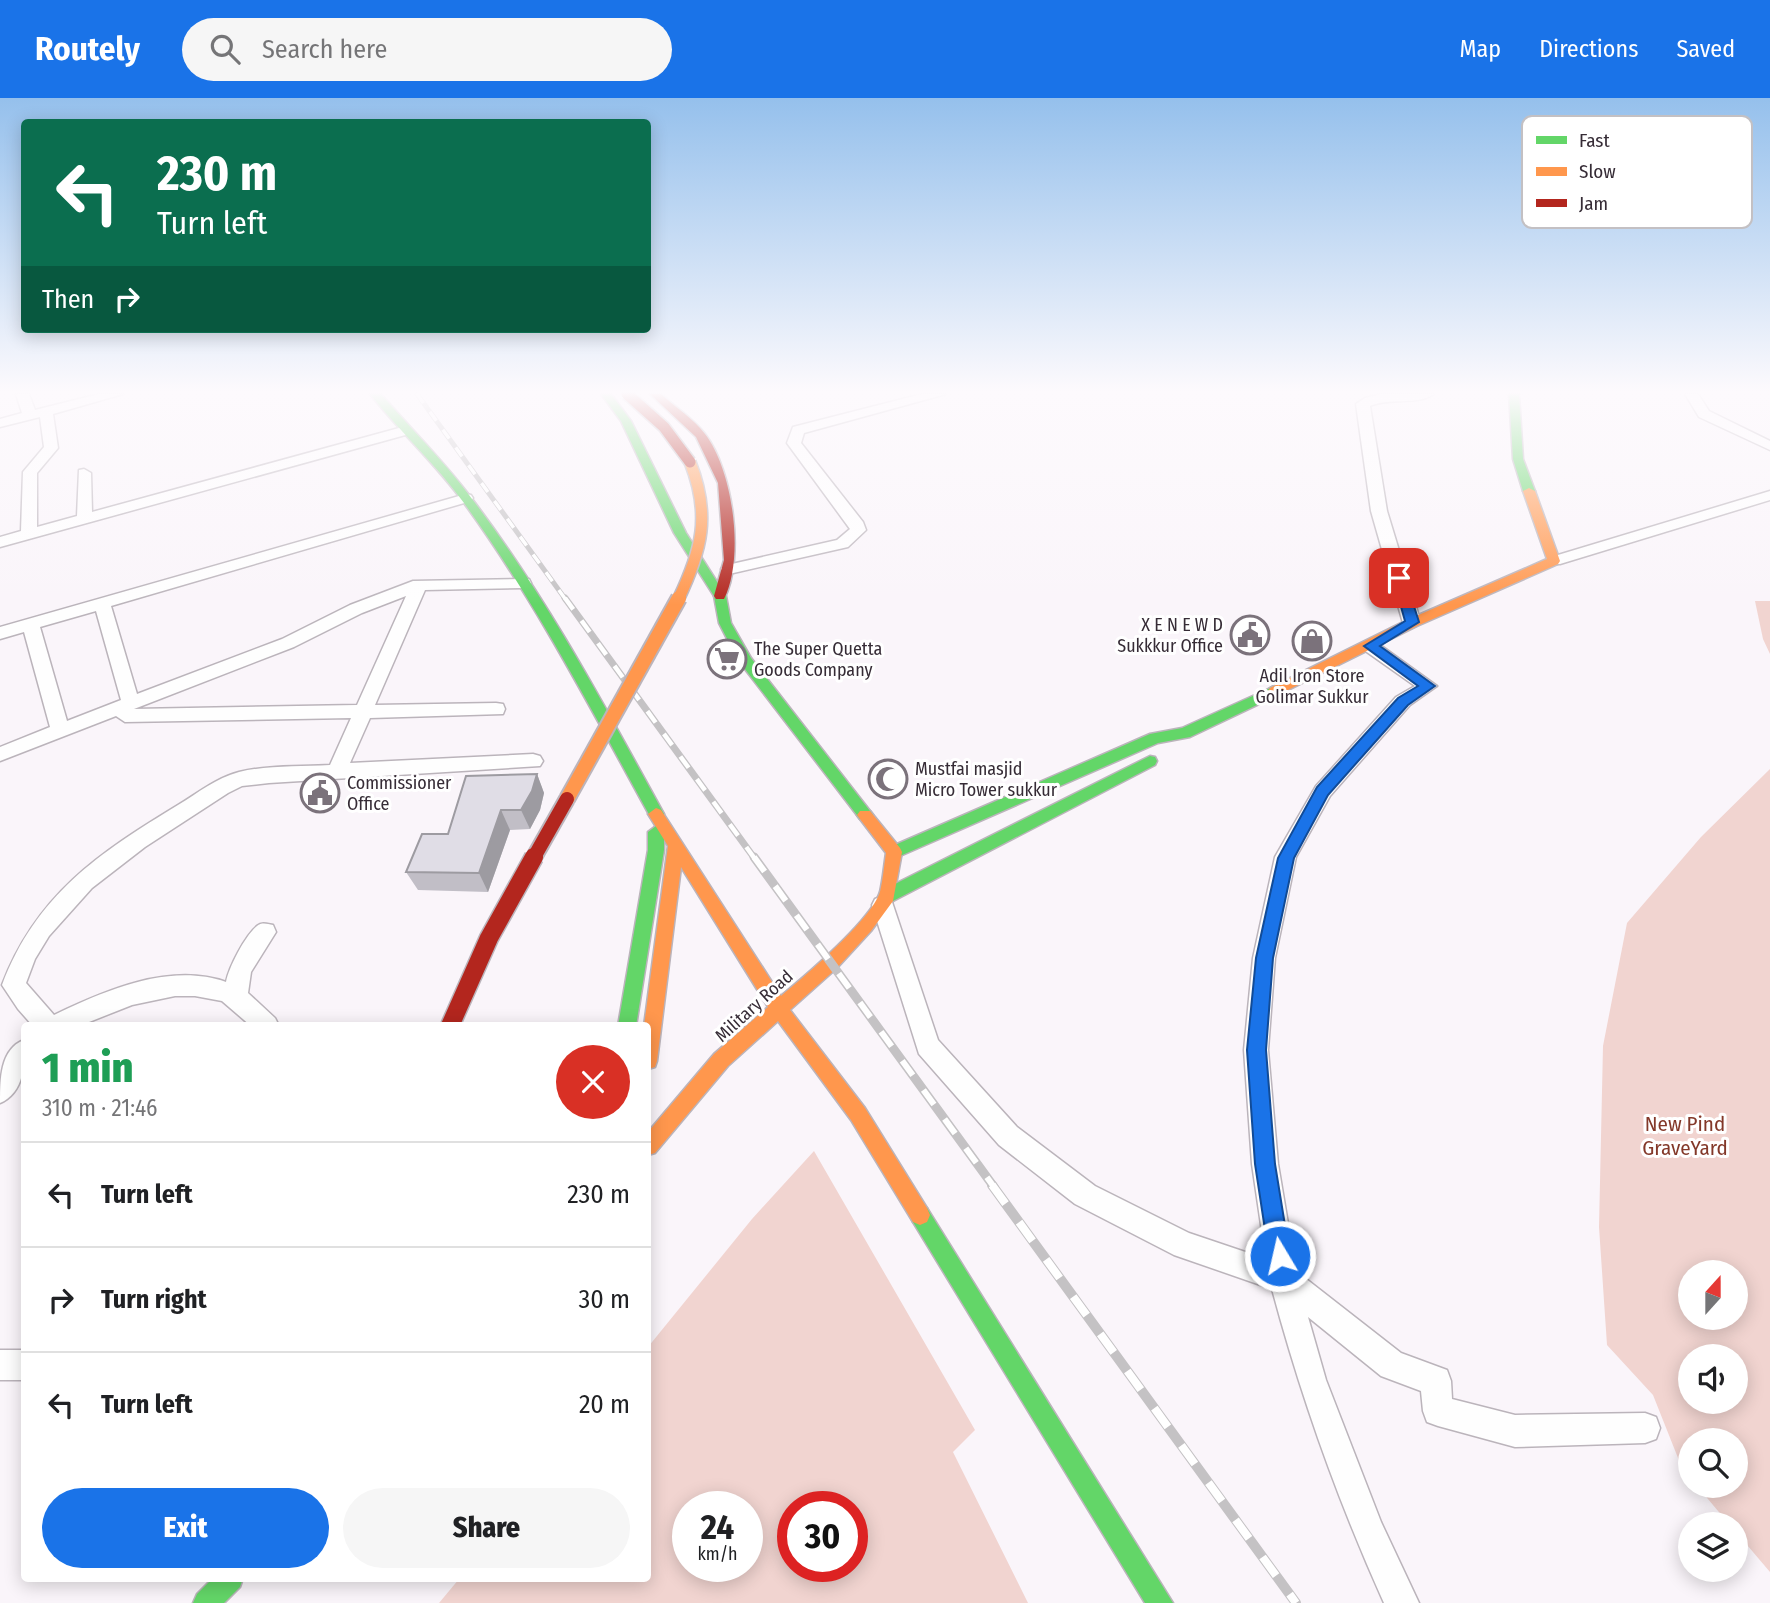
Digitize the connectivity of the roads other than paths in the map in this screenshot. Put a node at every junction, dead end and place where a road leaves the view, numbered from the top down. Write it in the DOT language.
graph roads {
  1 [pos="37,464"];
  2 [pos="285,464"];
  3 [pos="435,464"];
  4 [pos="647,464"];
  5 [pos="692,464"];
  6 [pos="716,464"];
  7 [pos="810,464"];
  8 [pos="1372,464"];
  9 [pos="1520,464"];
  10 [pos="84,473"];
  11 [pos="1770,495"];
  12 [pos="466,498"];
  13 [pos="85,520"];
  14 [pos="29,534"];
  15 [pos="0,542"];
  16 [pos="1554,561"];
  17 [pos="729,569"];
  18 [pos="523,583"];
  19 [pos="419,585"];
  20 [pos="720,596"];
  21 [pos="102,603"];
  22 [pos="1412,622"];
  23 [pos="31,624"];
  24 [pos="0,633"];
  25 [pos="1370,646"];
  26 [pos="496,709"];
  27 [pos="128,710"];
  28 [pos="364,710"];
  29 [pos="61,732"];
  30 [pos="1185,733"];
  31 [pos="0,754"];
  32 [pos="533,761"];
  33 [pos="337,771"];
  34 [pos="656,814"];
  35 [pos="676,844"];
  36 [pos="894,852"];
  37 [pos="885,900"];
  38 [pos="265,932"];
  39 [pos="235,997"];
  40 [pos="780,1010"];
  41 [pos="48,1022"];
  42 [pos="61,1022"];
  43 [pos="263,1022"];
  44 [pos="451,1022"];
  45 [pos="628,1022"];
  46 [pos="651,1037"];
  47 [pos="21,1056"];
  48 [pos="0,1091"];
  49 [pos="651,1142"];
  50 [pos="1283,1279"];
  51 [pos="0,1365"];
  52 [pos="21,1365"];
  53 [pos="1645,1428"];
  54 [pos="227,1582"];
  55 [pos="206,1603"];
  56 [pos="1160,1603"];
  57 [pos="1402,1603"];
  1 -- 14 [label="street"];
  2 -- 13 [label="street"];
  3 -- 12 [label="main road"];
  4 -- 20 [label="main road"];
  5 -- 44 [label="main road, bridge"];
  6 -- 17 [label="main road"];
  7 -- 17 [label="street"];
  8 -- 22 [label="street"];
  9 -- 16 [label="main road"];
  10 -- 13 [label="street"];
  11 -- 16 [label="street"];
  12 -- 18 [label="main road"];
  12 -- 21 [label="street"];
  13 -- 14 [label="street"];
  14 -- 15 [label="street"];
  16 -- 22 [label="main road"];
  17 -- 20 [label="main road"];
  18 -- 19 [label="street"];
  18 -- 34 [label="main road"];
  19 -- 27 [label="street"];
  19 -- 28 [label="street"];
  20 -- 36 [label="main road"];
  21 -- 23 [label="street"];
  21 -- 27 [label="street"];
  22 -- 25 [label="main road"];
  23 -- 24 [label="street"];
  23 -- 29 [label="street"];
  25 -- 30 [label="main road"];
  25 -- 50 [label="street"];
  26 -- 28 [label="street"];
  27 -- 28 [label="street"];
  27 -- 29 [label="street"];
  28 -- 33 [label="street"];
  29 -- 31 [label="street"];
  30 -- 36 [label="main road"];
  30 -- 37 [label="main road"];
  32 -- 33 [label="street"];
  33 -- 41 [label="street"];
  34 -- 35 [label="main road"];
  34 -- 45 [label="main road"];
  35 -- 40 [label="main road"];
  35 -- 46 [label="main road"];
  36 -- 37 [label="main road"];
  37 -- 40 [label="main road, Military Road"];
  37 -- 50 [label="street"];
  38 -- 39 [label="street"];
  39 -- 42 [label="street"];
  39 -- 43 [label="street"];
  40 -- 49 [label="main road, Military Road"];
  40 -- 56 [label="main road"];
  47 -- 48 [label="street"];
  50 -- 53 [label="street"];
  50 -- 57 [label="street"];
  51 -- 52 [label="street"];
  54 -- 55 [label="main road"];
}
